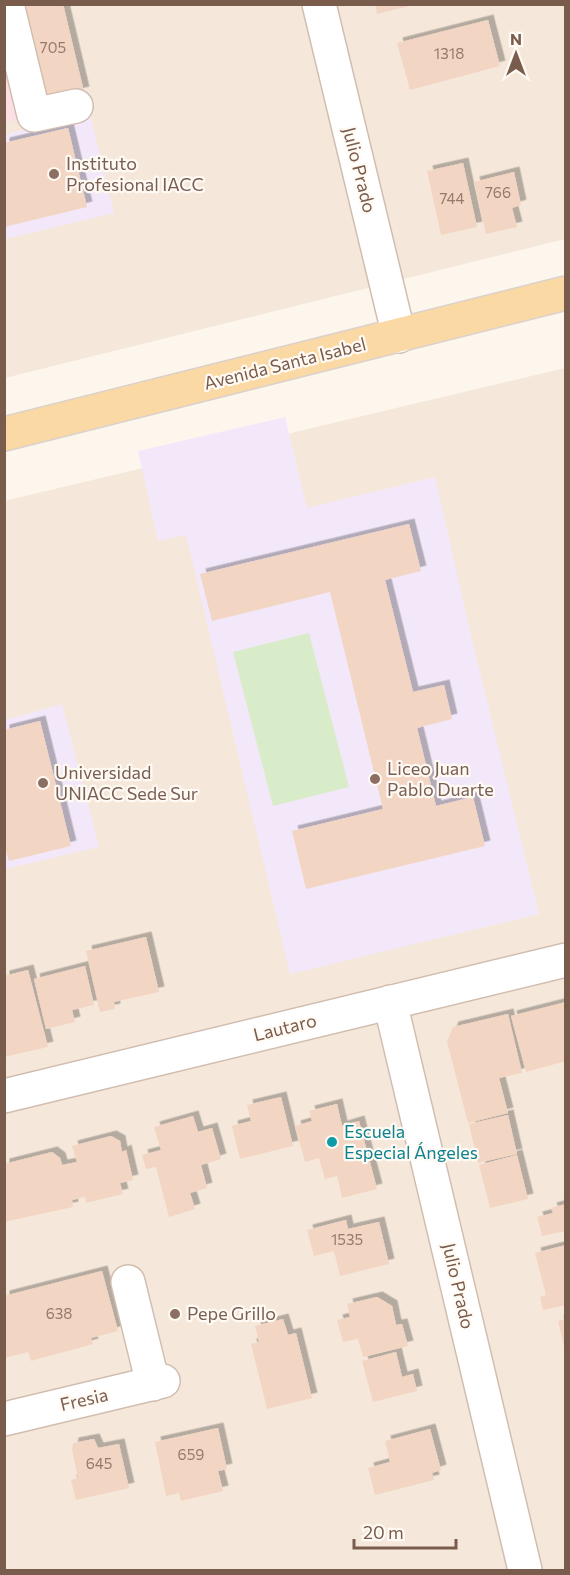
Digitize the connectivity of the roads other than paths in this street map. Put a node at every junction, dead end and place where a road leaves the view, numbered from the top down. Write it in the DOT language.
graph roads {
  1 [pos="7,4"];
  2 [pos="319,4"];
  3 [pos="76,106"];
  4 [pos="566,293"];
  5 [pos="399,336"];
  6 [pos="4,434"];
  7 [pos="566,960"];
  8 [pos="390,1002"];
  9 [pos="4,1096"];
  10 [pos="128,1282"];
  11 [pos="4,1419"];
  12 [pos="525,1570"];
  1 -- 3 [label="street"];
  2 -- 5 [label="street, Julio Prado"];
  4 -- 5 [label="main road, Avenida Santa Isabel"];
  5 -- 6 [label="main road, Avenida Santa Isabel"];
  7 -- 8 [label="street, Lautaro"];
  8 -- 9 [label="street, Lautaro"];
  8 -- 12 [label="street, Julio Prado"];
  10 -- 11 [label="street, Fresia"];
}
